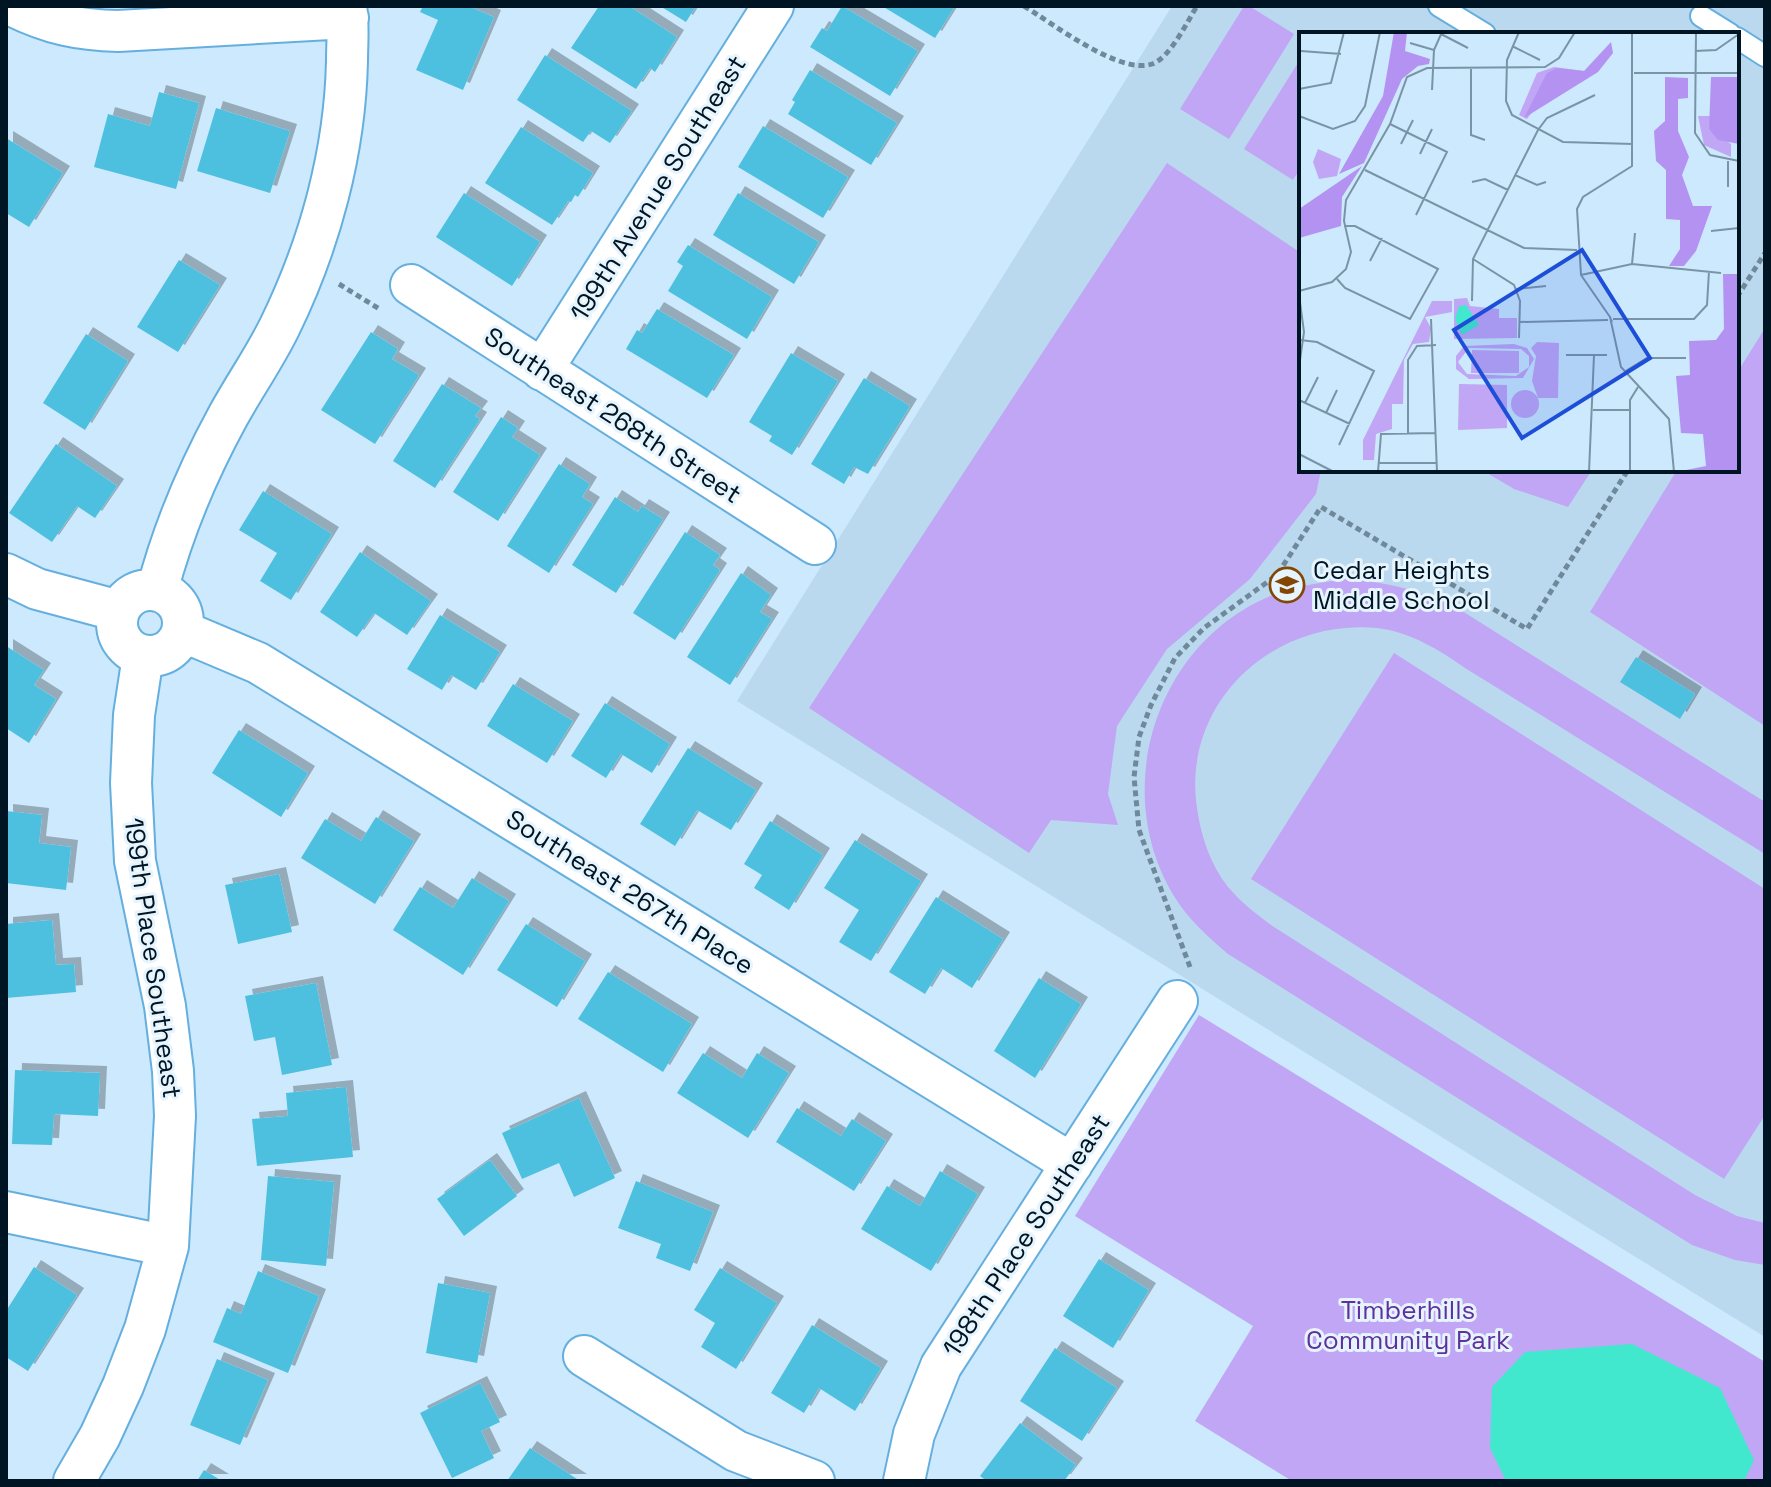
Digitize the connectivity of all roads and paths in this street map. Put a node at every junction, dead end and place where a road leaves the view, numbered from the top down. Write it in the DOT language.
graph roads {
  1 [pos="13,6"];
  2 [pos="773,6"];
  3 [pos="1024,6"];
  4 [pos="1197,6"];
  5 [pos="1439,6"];
  6 [pos="347,12"];
  7 [pos="1700,19"];
  8 [pos="1482,32"];
  9 [pos="1726,32"];
  10 [pos="1739,39"];
  11 [pos="1765,56"];
  12 [pos="1765,253"];
  13 [pos="411,285"];
  14 [pos="1739,294"];
  15 [pos="542,370"];
  16 [pos="1627,472"];
  17 [pos="815,544"];
  18 [pos="6,574"];
  19 [pos="157,591"];
  20 [pos="119,611"];
  21 [pos="182,631"];
  22 [pos="143,656"];
  23 [pos="1184,986"];
  24 [pos="1072,1164"];
  25 [pos="6,1212"];
  26 [pos="168,1246"];
  27 [pos="584,1356"];
  28 [pos="74,1481"];
  29 [pos="814,1481"];
  30 [pos="904,1481"];
  1 -- 6 [label="street"];
  2 -- 15 [label="street, 199th Avenue Southeast"];
  3 -- 4 [label="path"];
  5 -- 8 [label="lane"];
  6 -- 19 [label="street"];
  7 -- 9 [label="lane"];
  10 -- 11 [label="lane"];
  12 -- 14 [label="path"];
  13 -- 15 [label="street, Southeast 268th Street"];
  15 -- 17 [label="street, Southeast 268th Street"];
  16 -- 23 [label="path"];
  18 -- 20 [label="street"];
  19 -- 20 [label="street"];
  19 -- 21 [label="street"];
  20 -- 22 [label="street"];
  21 -- 22 [label="street"];
  21 -- 24 [label="street, Southeast 267th Place"];
  22 -- 26 [label="street, 199th Place Southeast"];
  23 -- 24 [label="street, 198th Place Southeast"];
  24 -- 30 [label="street, 198th Place Southeast"];
  25 -- 26 [label="street"];
  26 -- 28 [label="street, 199th Place Southeast"];
  27 -- 29 [label="street"];
}
